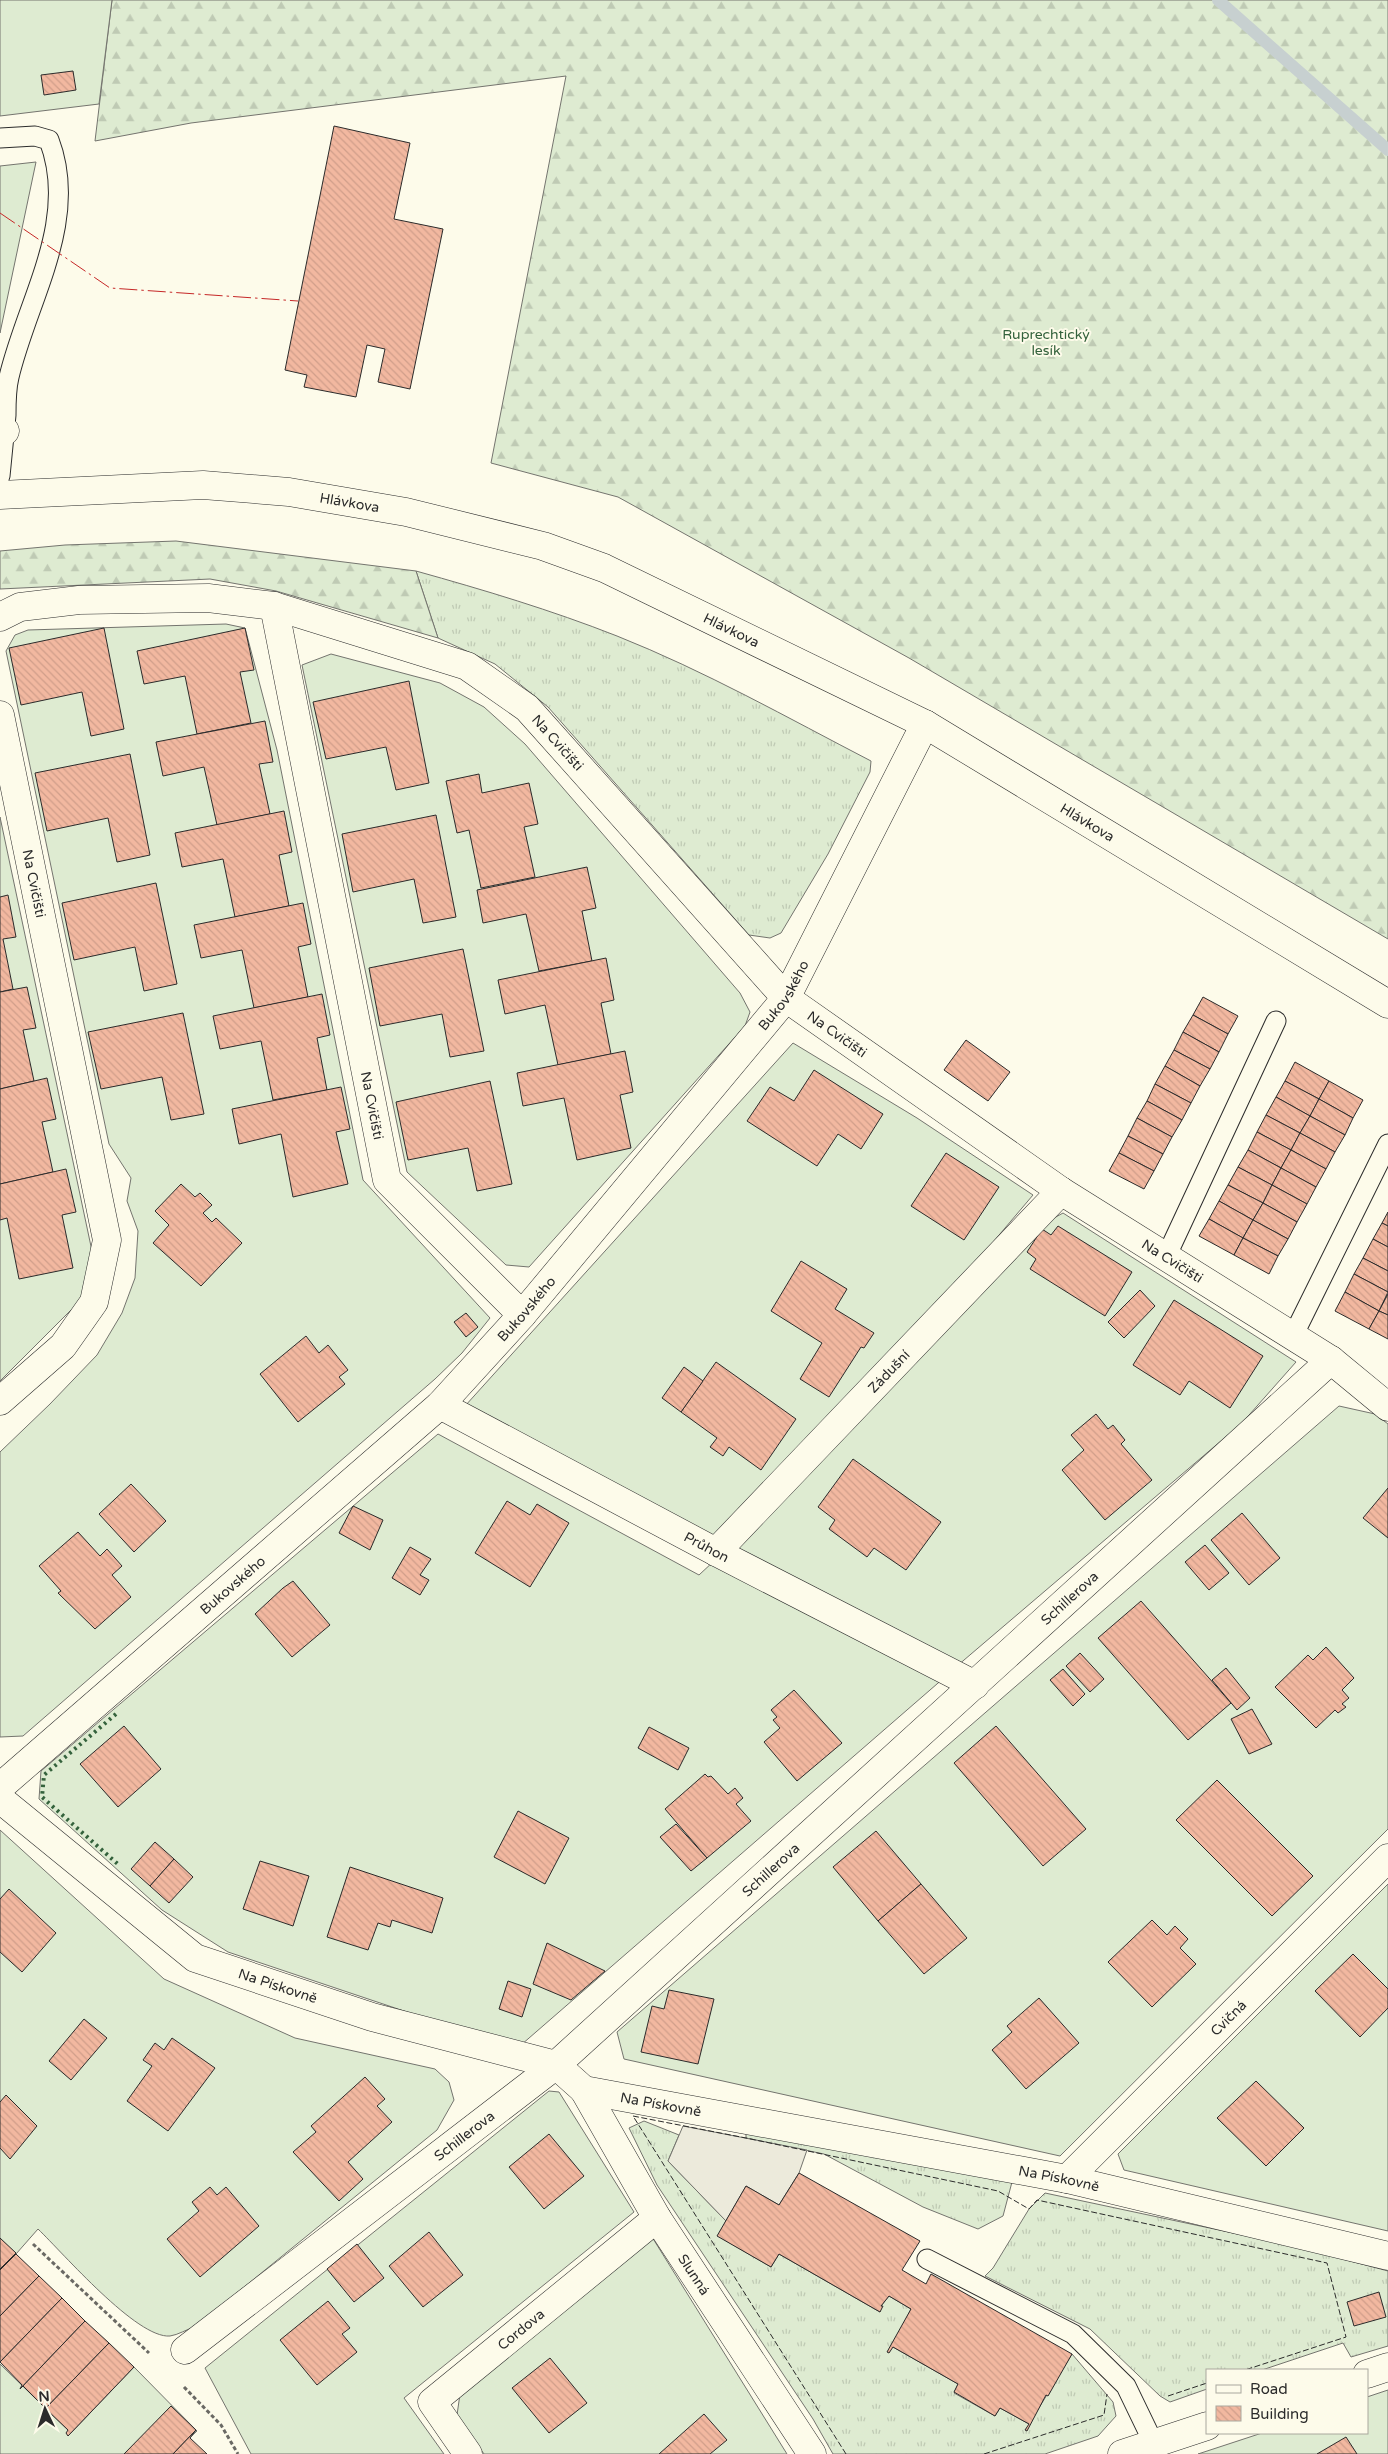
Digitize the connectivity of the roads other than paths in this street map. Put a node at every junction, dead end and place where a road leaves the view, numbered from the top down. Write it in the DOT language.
graph roads {
  1 [pos="0,138"];
  2 [pos="2,432"];
  3 [pos="0,476"];
  4 [pos="0,495"];
  5 [pos="274,606"];
  6 [pos="0,617"];
  7 [pos="0,715"];
  8 [pos="925,724"];
  9 [pos="786,998"];
  10 [pos="1388,1004"];
  11 [pos="1276,1022"];
  12 [pos="1388,1144"];
  13 [pos="1061,1191"];
  14 [pos="1166,1256"];
  15 [pos="522,1315"];
  16 [pos="1293,1336"];
  17 [pos="1331,1360"];
  18 [pos="0,1401"];
  19 [pos="440,1405"];
  20 [pos="1388,1408"];
  21 [pos="716,1552"];
  22 [pos="975,1685"];
  23 [pos="0,1787"];
  24 [pos="0,1799"];
  25 [pos="1388,1858"];
  26 [pos="556,2065"];
  27 [pos="584,2090"];
  28 [pos="1067,2179"];
  29 [pos="657,2218"];
  30 [pos="1388,2256"];
  31 [pos="927,2259"];
  32 [pos="185,2350"];
  33 [pos="1388,2367"];
  34 [pos="1368,2374"];
  35 [pos="1206,2426"];
  36 [pos="1154,2444"];
  37 [pos="468,2454"];
  38 [pos="812,2454"];
  39 [pos="1122,2454"];
  1 -- 2 [label="lane"];
  2 -- 3 [label="lane"];
  4 -- 8 [label="street, Hlávkova"];
  5 -- 6 [label="street, Na Cvičišti"];
  5 -- 9 [label="street, Na Cvičišti"];
  5 -- 15 [label="street, Na Cvičišti"];
  7 -- 18 [label="street, Na Cvičišti"];
  8 -- 9 [label="street, Bukovského"];
  8 -- 10 [label="street, Hlávkova"];
  9 -- 13 [label="street, Na Cvičišti"];
  9 -- 15 [label="street, Bukovského"];
  11 -- 14 [label="lane"];
  12 -- 16 [label="lane"];
  13 -- 14 [label="street, Na Cvičišti"];
  13 -- 21 [label="street, Zádušní"];
  14 -- 16 [label="street, Na Cvičišti"];
  15 -- 19 [label="street, Bukovského"];
  16 -- 17 [label="street, Na Cvičišti"];
  17 -- 20 [label="street, Na Cvičišti"];
  17 -- 22 [label="street, Schillerova"];
  19 -- 21 [label="street, Průhon"];
  19 -- 23 [label="street, Bukovského"];
  21 -- 22 [label="street, Průhon"];
  22 -- 26 [label="street, Schillerova"];
  24 -- 26 [label="street, Na Pískovně"];
  25 -- 28 [label="street, Cvičná"];
  26 -- 27 [label="street, Na Pískovně"];
  26 -- 32 [label="street, Schillerova"];
  27 -- 28 [label="street, Na Pískovně"];
  27 -- 29 [label="street, Slunná"];
  28 -- 30 [label="street, Na Pískovně"];
  29 -- 37 [label="street, Cordova"];
  29 -- 38 [label="street, Slunná"];
  31 -- 36 [label="lane"];
  33 -- 34 [label="street"];
  35 -- 36 [label="street"];
  36 -- 39 [label="street"];
}
